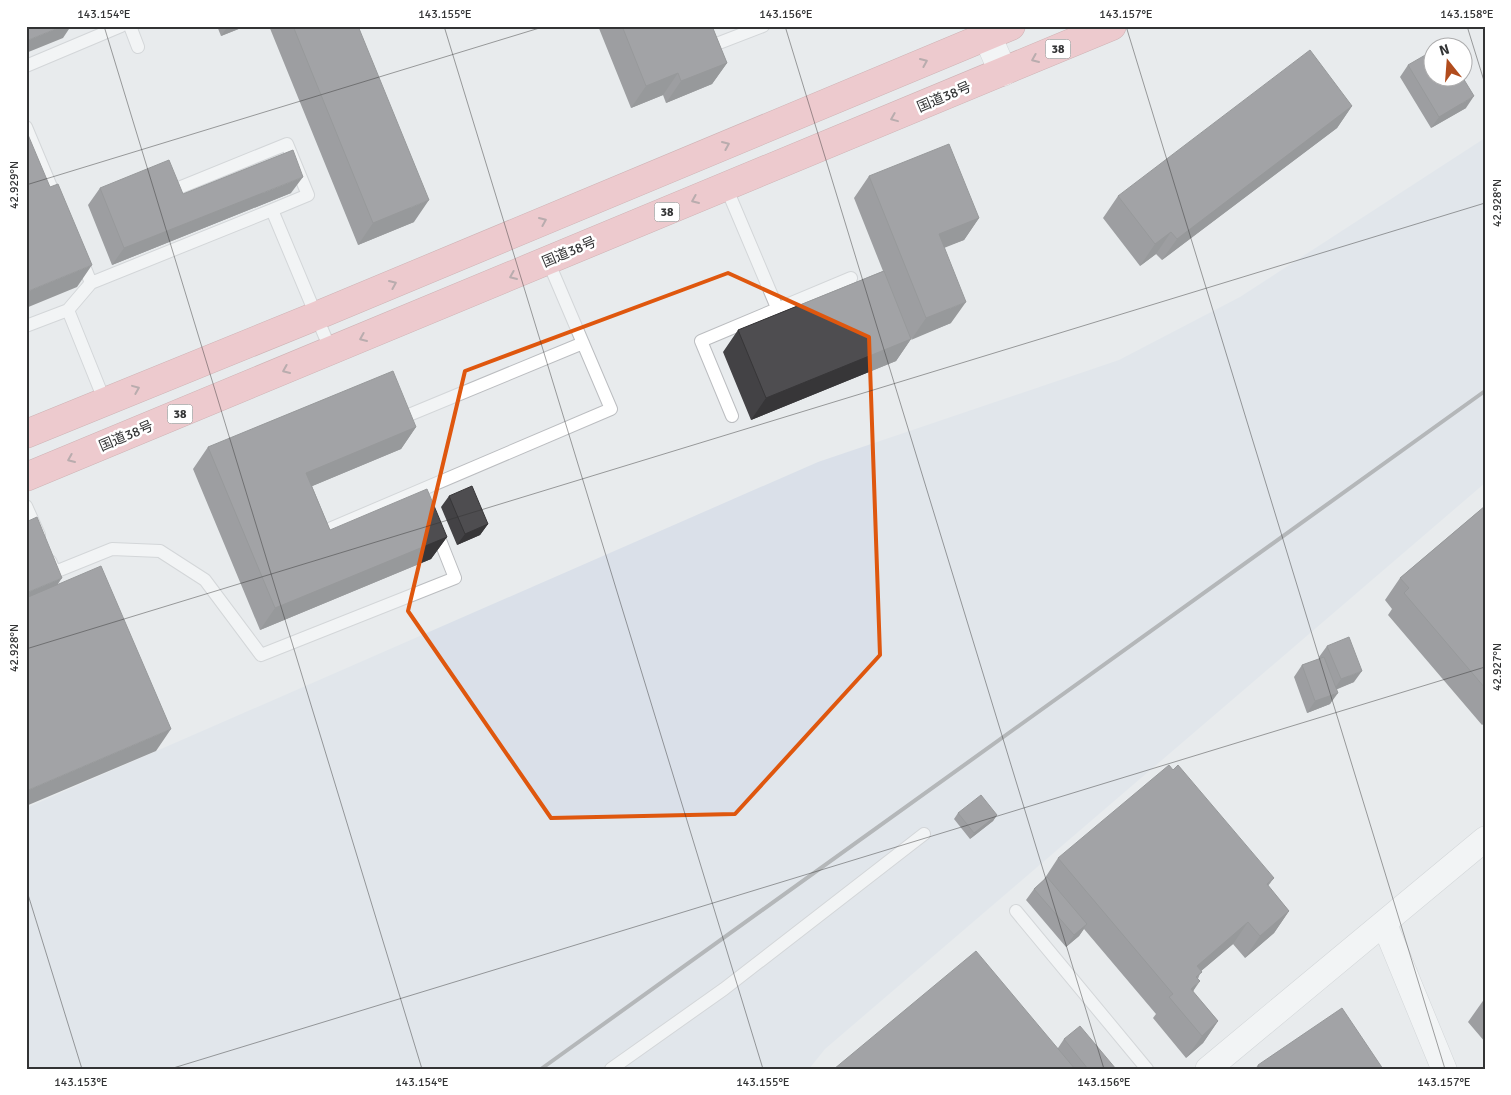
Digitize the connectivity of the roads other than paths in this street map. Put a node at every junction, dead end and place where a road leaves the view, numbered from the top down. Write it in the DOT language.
graph roads {
  1 [pos="121,26"];
  2 [pos="130,26"];
  3 [pos="698,26"];
  4 [pos="762,26"];
  5 [pos="1112,26"];
  6 [pos="994,30"];
  7 [pos="138,47"];
  8 [pos="26,66"];
  9 [pos="1004,72"];
  10 [pos="26,127"];
  11 [pos="181,187"];
  12 [pos="726,187"];
  13 [pos="61,210"];
  14 [pos="272,210"];
  15 [pos="76,246"];
  16 [pos="548,261"];
  17 [pos="851,278"];
  18 [pos="91,283"];
  19 [pos="68,310"];
  20 [pos="778,310"];
  21 [pos="316,316"];
  22 [pos="26,326"];
  23 [pos="583,343"];
  24 [pos="331,351"];
  25 [pos="105,402"];
  26 [pos="732,416"];
  27 [pos="404,417"];
  28 [pos="26,434"];
  29 [pos="27,475"];
  30 [pos="26,506"];
  31 [pos="430,517"];
  32 [pos="327,530"];
  33 [pos="924,834"];
  34 [pos="1485,840"];
  35 [pos="1016,911"];
  36 [pos="1384,924"];
  37 [pos="611,1069"];
  38 [pos="1147,1069"];
  39 [pos="1208,1069"];
  40 [pos="1444,1069"];
  1 -- 8 [label="lane"];
  2 -- 7 [label="lane"];
  3 -- 4 [label="lane"];
  5 -- 9 [label="highway, 国道38号 / 38, one-way"];
  6 -- 9 [label="street"];
  21 -- 6 [label="highway, one-way"];
  9 -- 12 [label="highway, 国道38号 / 38, one-way"];
  10 -- 13 [label="lane"];
  11 -- 14 [label="lane"];
  12 -- 16 [label="highway, 国道38号 / 38, one-way"];
  12 -- 20 [label="lane"];
  14 -- 18 [label="lane"];
  14 -- 21 [label="lane"];
  15 -- 18 [label="lane"];
  16 -- 23 [label="lane"];
  16 -- 24 [label="highway, 国道38号 / 38, one-way"];
  17 -- 20 [label="lane"];
  18 -- 19 [label="lane"];
  19 -- 22 [label="lane"];
  19 -- 25 [label="lane"];
  20 -- 26 [label="lane"];
  21 -- 24 [label="lane"];
  25 -- 21 [label="highway, one-way"];
  23 -- 27 [label="lane"];
  23 -- 32 [label="lane"];
  24 -- 29 [label="highway, 国道38号 / 38, one-way"];
  25 -- 28 [label="highway"];
  30 -- 31 [label="lane"];
  33 -- 37 [label="lane"];
  34 -- 36 [label="street"];
  35 -- 38 [label="lane"];
  36 -- 39 [label="street"];
  36 -- 40 [label="street"];
}
